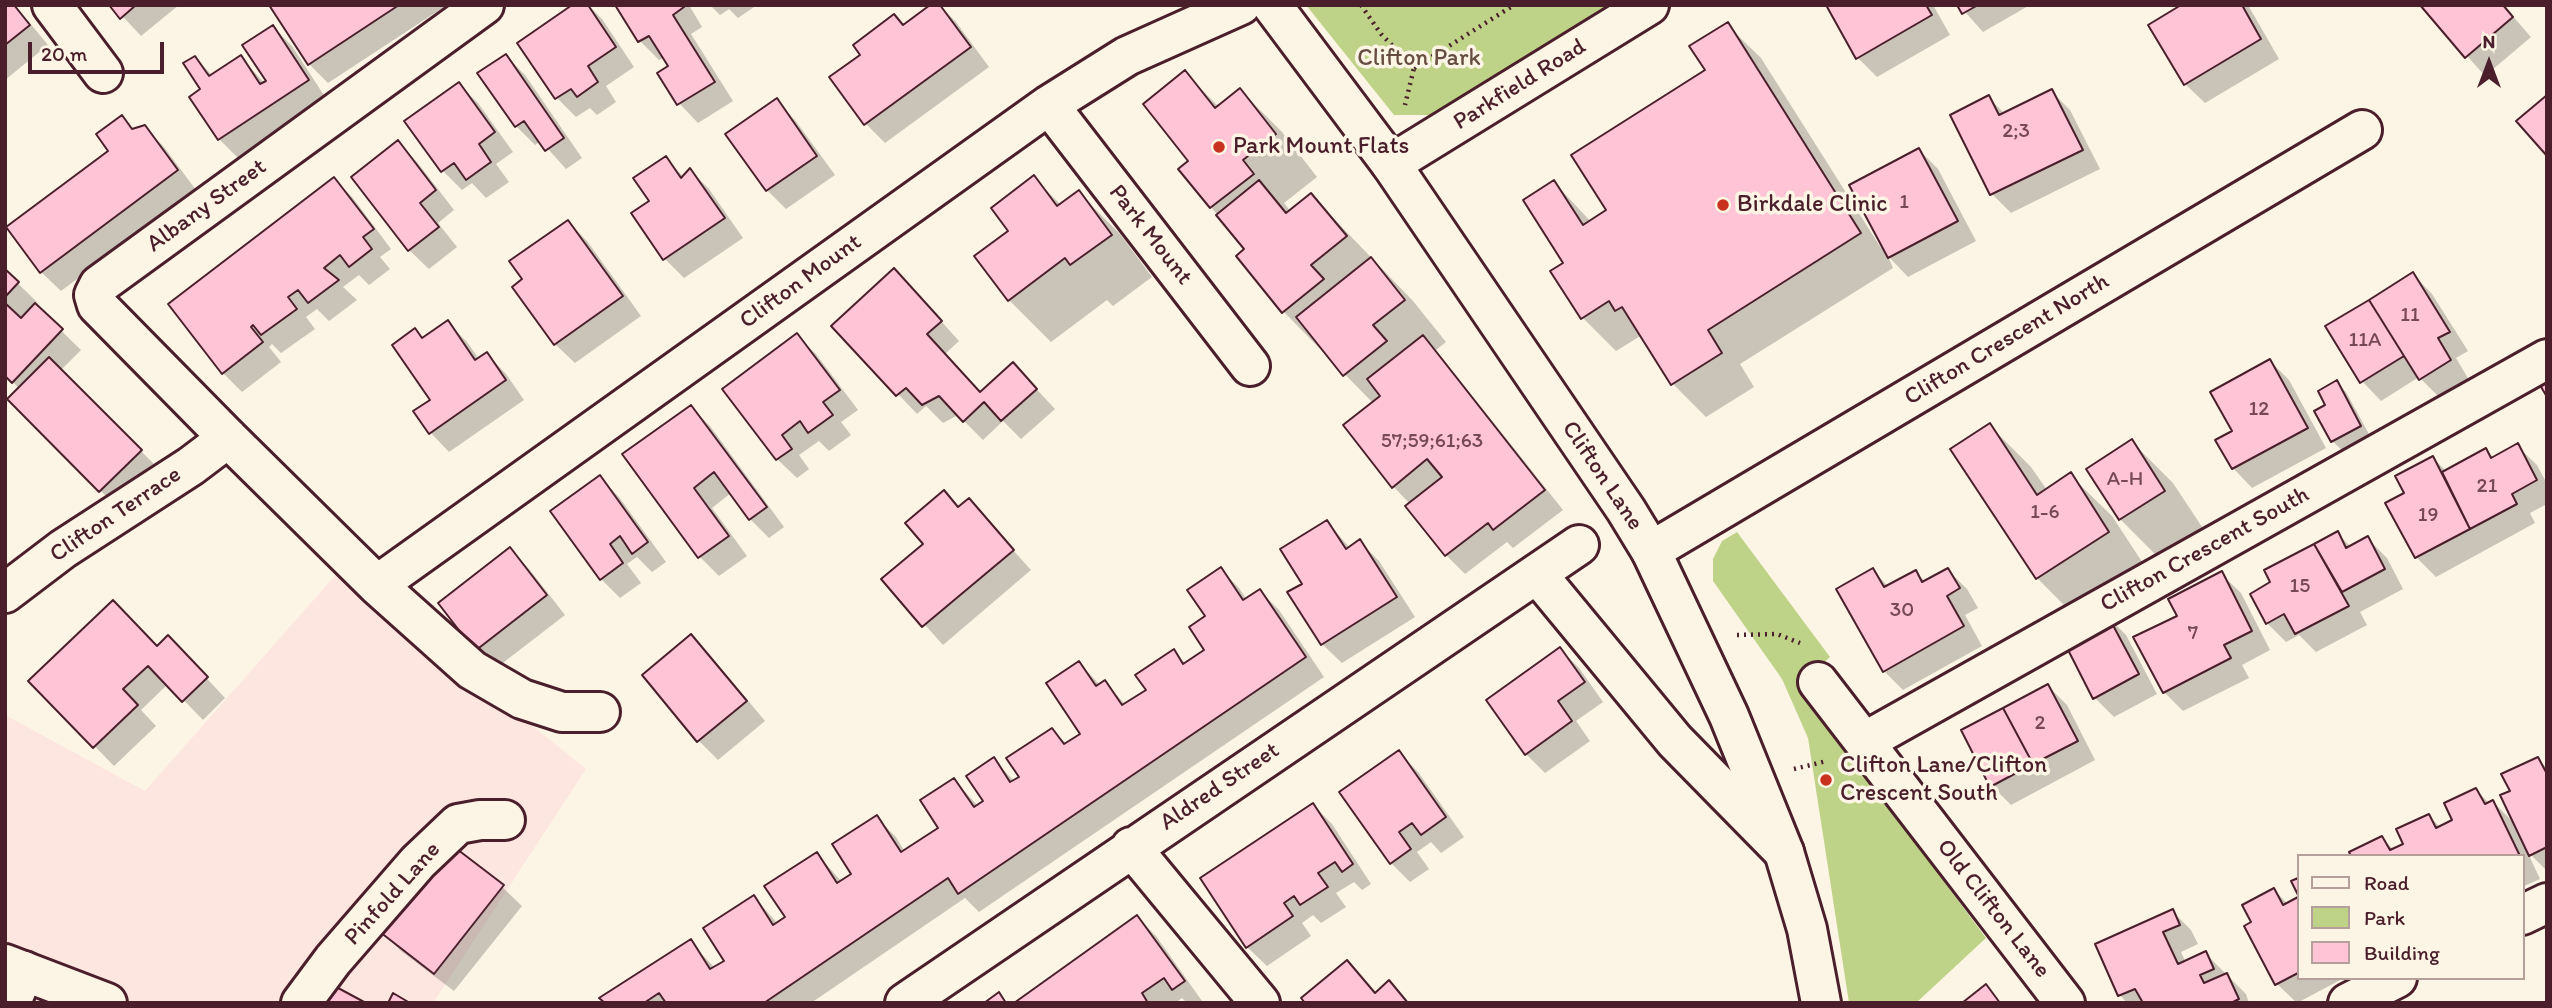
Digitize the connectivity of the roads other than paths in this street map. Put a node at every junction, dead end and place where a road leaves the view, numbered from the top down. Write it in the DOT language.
graph roads {
  1 [pos="52,5"];
  2 [pos="484,5"];
  3 [pos="1241,5"];
  4 [pos="1272,5"];
  5 [pos="1649,5"];
  6 [pos="103,73"];
  7 [pos="1049,105"];
  8 [pos="2362,130"];
  9 [pos="1391,164"];
  10 [pos="2547,359"];
  11 [pos="1250,366"];
  12 [pos="228,438"];
  13 [pos="1578,545"];
  14 [pos="1651,551"];
  15 [pos="1537,574"];
  16 [pos="377,585"];
  17 [pos="5,593"];
  18 [pos="1818,682"];
  19 [pos="600,712"];
  20 [pos="1864,742"];
  21 [pos="505,820"];
  22 [pos="1131,847"];
  23 [pos="1784,852"];
  24 [pos="2547,903"];
  25 [pos="2524,914"];
  26 [pos="14,979"];
  27 [pos="2393,980"];
  28 [pos="107,1003"];
  29 [pos="301,1003"];
  30 [pos="905,1003"];
  31 [pos="1260,1003"];
  32 [pos="1821,1003"];
  33 [pos="2065,1003"];
  34 [pos="2348,1003"];
  1 -- 6 [label="street"];
  2 -- 12 [label="street, Albany Street"];
  3 -- 7 [label="street, Clifton Mount"];
  4 -- 9 [label="street, Clifton Lane"];
  5 -- 9 [label="street, Parkfield Road"];
  7 -- 11 [label="street, Park Mount"];
  7 -- 16 [label="street, Clifton Mount"];
  8 -- 14 [label="street, Clifton Crescent North"];
  9 -- 14 [label="street, Clifton Lane"];
  10 -- 20 [label="street, Clifton Crescent South"];
  12 -- 16 [label="street"];
  12 -- 17 [label="street, Clifton Terrace"];
  13 -- 15 [label="street, Aldred Street"];
  14 -- 23 [label="street, Clifton Lane"];
  15 -- 22 [label="street, Aldred Street"];
  15 -- 23 [label="street"];
  16 -- 19 [label="street"];
  18 -- 20 [label="street, Old Clifton Lane"];
  20 -- 33 [label="street, Old Clifton Lane"];
  21 -- 29 [label="street, Pinfold Lane"];
  22 -- 30 [label="street, Aldred Street"];
  22 -- 31 [label="street"];
  23 -- 32 [label="street, Clifton Lane"];
  24 -- 25 [label="street"];
  26 -- 28 [label="street"];
  27 -- 34 [label="street"];
}
